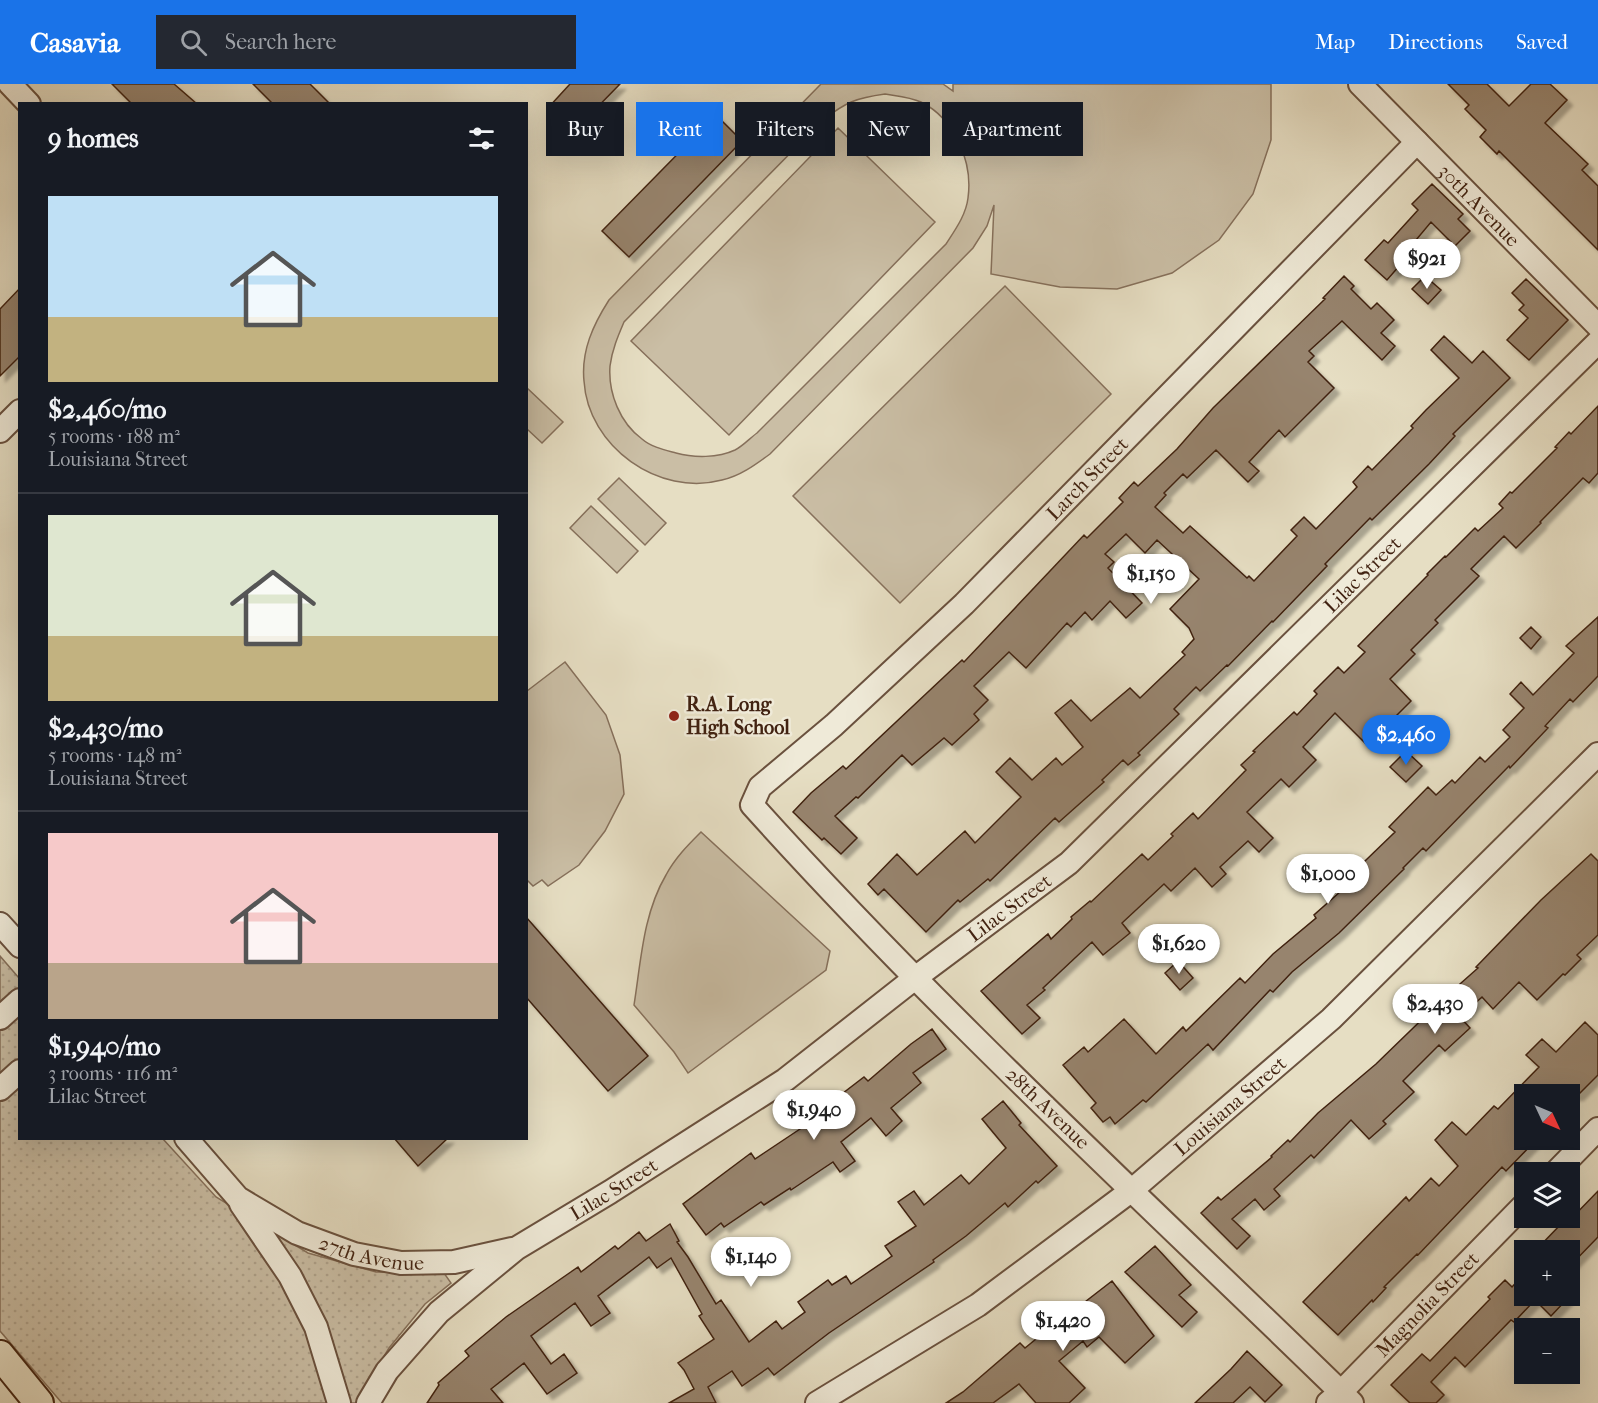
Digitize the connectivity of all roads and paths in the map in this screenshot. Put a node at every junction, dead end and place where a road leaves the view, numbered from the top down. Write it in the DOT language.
graph roads {
  1 [pos="10,84"];
  2 [pos="1360,84"];
  3 [pos="27,102"];
  4 [pos="1417,142"];
  5 [pos="1598,326"];
  6 [pos="1598,342"];
  7 [pos="18,413"];
  8 [pos="0,431"];
  9 [pos="1598,754"];
  10 [pos="752,805"];
  11 [pos="0,924"];
  12 [pos="18,944"];
  13 [pos="915,978"];
  14 [pos="18,1002"];
  15 [pos="0,1018"];
  16 [pos="18,1073"];
  17 [pos="0,1089"];
  18 [pos="1598,1130"];
  19 [pos="188,1140"];
  20 [pos="1567,1162"];
  21 [pos="1132,1190"];
  22 [pos="237,1198"];
  23 [pos="1514,1216"];
  24 [pos="517,1248"];
  25 [pos="0,1355"];
  26 [pos="1340,1399"];
  27 [pos="39,1403"];
  28 [pos="339,1403"];
  29 [pos="368,1403"];
  30 [pos="817,1403"];
  1 -- 3 [label="street"];
  2 -- 4 [label="street, 30th Avenue"];
  4 -- 5 [label="street, 30th Avenue"];
  4 -- 10 [label="street, Larch Street"];
  6 -- 13 [label="street, Lilac Street"];
  7 -- 8 [label="street"];
  9 -- 21 [label="street, Louisiana Street"];
  10 -- 13 [label="street, 28th Avenue"];
  11 -- 12 [label="street"];
  13 -- 21 [label="street, 28th Avenue"];
  13 -- 24 [label="street, Lilac Street"];
  14 -- 15 [label="street"];
  16 -- 17 [label="street"];
  18 -- 20 [label="street"];
  19 -- 22 [label="street, 27th Avenue"];
  21 -- 26 [label="street, 28th Avenue"];
  21 -- 30 [label="street, Louisiana Street"];
  22 -- 24 [label="street, 27th Avenue"];
  22 -- 28 [label="street, 27th Avenue"];
  23 -- 26 [label="street, Magnolia Street"];
  24 -- 29 [label="street, Lilac Street"];
  25 -- 27 [label="main road"];
}
